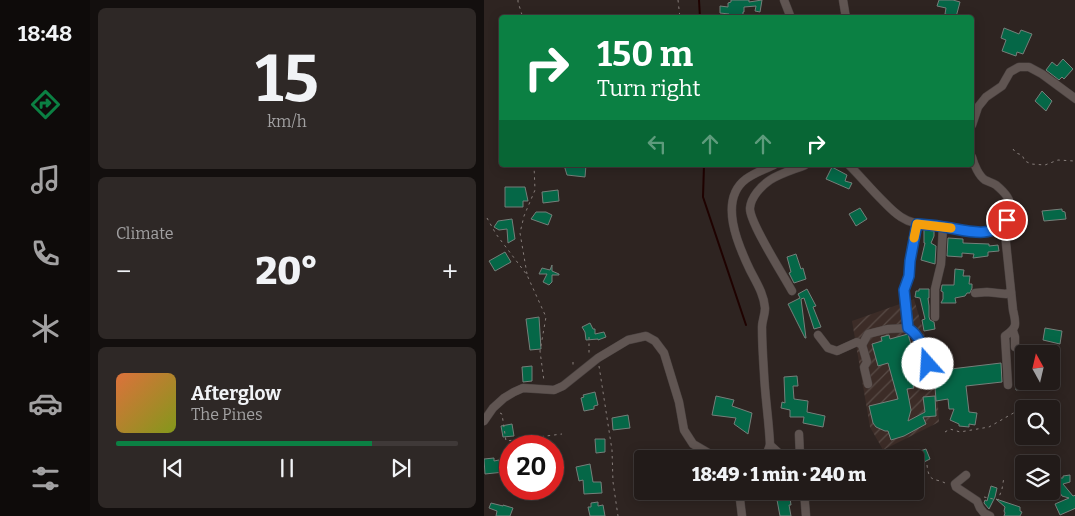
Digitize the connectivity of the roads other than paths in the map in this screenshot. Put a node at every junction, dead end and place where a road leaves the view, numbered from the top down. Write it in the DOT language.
graph roads {
  1 [pos="784,0"];
  2 [pos="844,0"];
  3 [pos="791,15"];
  4 [pos="846,15"];
  5 [pos="1075,98"];
  6 [pos="974,119"];
  7 [pos="974,164"];
  8 [pos="770,167"];
  9 [pos="800,167"];
  10 [pos="852,167"];
  11 [pos="917,224"];
  12 [pos="1004,224"];
  13 [pos="942,226"];
  14 [pos="792,291"];
  15 [pos="1011,292"];
  16 [pos="975,293"];
  17 [pos="935,317"];
  18 [pos="908,328"];
  19 [pos="1013,331"];
  20 [pos="818,334"];
  21 [pos="862,345"];
  22 [pos="1015,345"];
  23 [pos="929,382"];
  24 [pos="868,384"];
  25 [pos="1008,385"];
  26 [pos="484,421"];
  27 [pos="799,434"];
  28 [pos="770,445"];
  29 [pos="703,450"];
  30 [pos="768,450"];
  31 [pos="776,450"];
  32 [pos="800,450"];
  33 [pos="966,475"];
  34 [pos="740,500"];
  35 [pos="805,500"];
  36 [pos="742,516"];
  37 [pos="806,516"];
  38 [pos="990,516"];
  1 -- 3 [label="street"];
  2 -- 4 [label="street"];
  5 -- 6 [label="street"];
  7 -- 12 [label="street"];
  8 -- 28 [label="street"];
  9 -- 14 [label="street"];
  10 -- 11 [label="street"];
  11 -- 13 [label="street"];
  11 -- 18 [label="street"];
  12 -- 13 [label="street"];
  12 -- 15 [label="street"];
  13 -- 17 [label="street"];
  15 -- 16 [label="street"];
  15 -- 19 [label="street"];
  18 -- 21 [label="street"];
  18 -- 23 [label="street"];
  19 -- 22 [label="street"];
  19 -- 25 [label="street"];
  20 -- 21 [label="street"];
  21 -- 24 [label="street"];
  26 -- 29 [label="street"];
  27 -- 32 [label="street"];
  28 -- 30 [label="street"];
  28 -- 31 [label="street"];
  33 -- 38 [label="street"];
  34 -- 36 [label="street"];
  35 -- 37 [label="street"];
}
